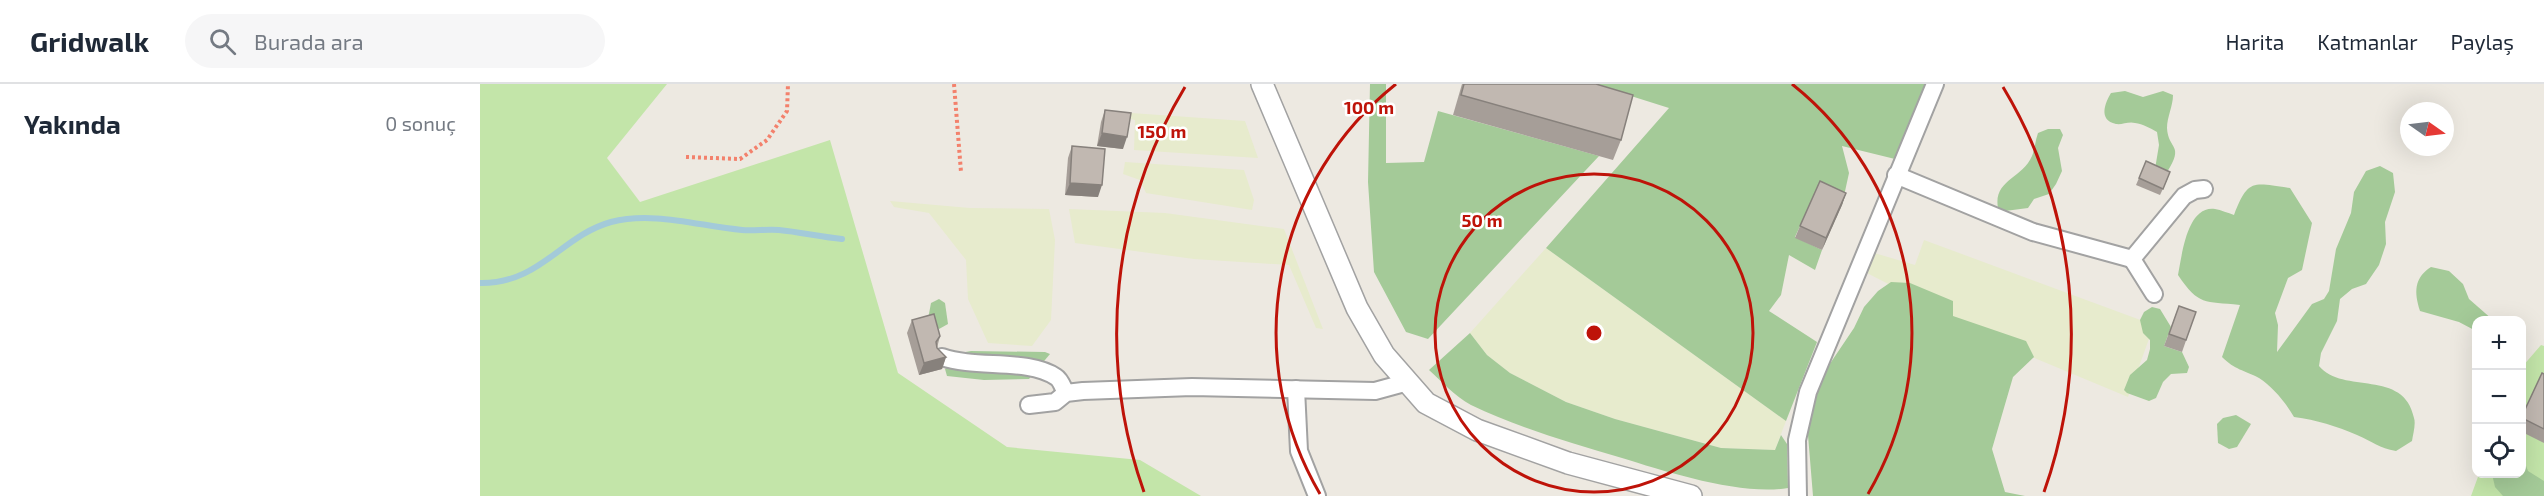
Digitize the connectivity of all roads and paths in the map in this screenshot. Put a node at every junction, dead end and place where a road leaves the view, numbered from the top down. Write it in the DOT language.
graph roads {
  1 [pos="788,84"];
  2 [pos="954,84"];
  3 [pos="1262,84"];
  4 [pos="1935,84"];
  5 [pos="687,157"];
  6 [pos="961,172"];
  7 [pos="1896,175"];
  8 [pos="2204,189"];
  9 [pos="2132,259"];
  10 [pos="2154,294"];
  11 [pos="942,357"];
  12 [pos="1408,382"];
  13 [pos="1296,389"];
  14 [pos="1066,393"];
  15 [pos="1029,405"];
  16 [pos="1317,496"];
  17 [pos="1691,496"];
  18 [pos="1798,496"];
  1 -- 5 [label="path"];
  2 -- 6 [label="path"];
  3 -- 12 [label="street"];
  4 -- 7 [label="street"];
  7 -- 9 [label="street"];
  7 -- 18 [label="street"];
  8 -- 9 [label="street"];
  9 -- 10 [label="street"];
  11 -- 14 [label="street"];
  12 -- 13 [label="street"];
  12 -- 17 [label="street"];
  13 -- 14 [label="street"];
  13 -- 16 [label="street"];
  14 -- 15 [label="street"];
}
